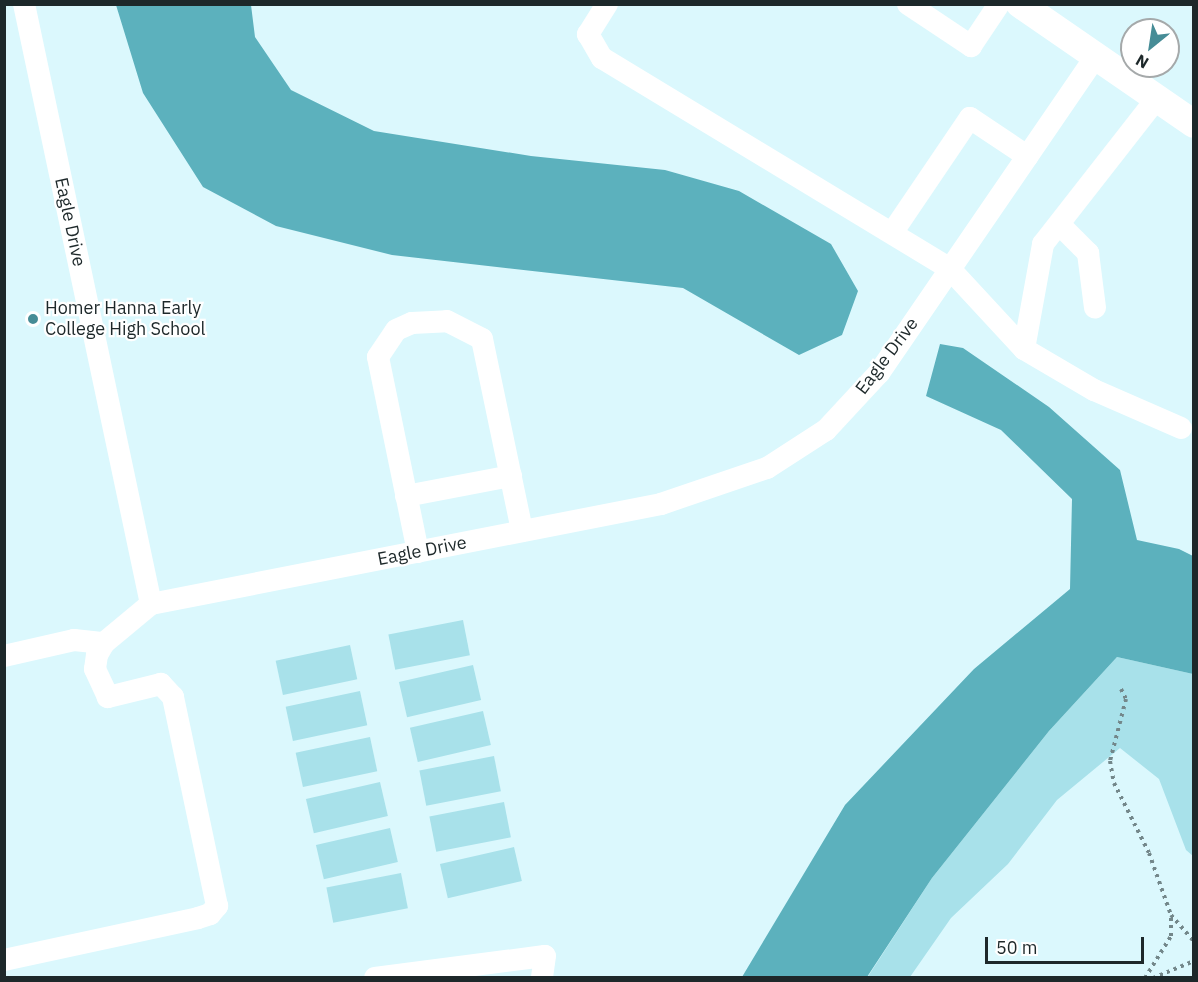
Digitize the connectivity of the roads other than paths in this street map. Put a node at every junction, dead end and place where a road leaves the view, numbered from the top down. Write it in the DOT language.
graph roads {
  1 [pos="24,4"];
  2 [pos="607,4"];
  3 [pos="908,4"];
  4 [pos="999,4"];
  5 [pos="1020,4"];
  6 [pos="1096,56"];
  7 [pos="1157,98"];
  8 [pos="1194,124"];
  9 [pos="1027,156"];
  10 [pos="1060,225"];
  11 [pos="892,233"];
  12 [pos="951,269"];
  13 [pos="1095,308"];
  14 [pos="1024,350"];
  15 [pos="1181,428"];
  16 [pos="511,476"];
  17 [pos="406,496"];
  18 [pos="522,531"];
  19 [pos="418,552"];
  20 [pos="151,604"];
  21 [pos="104,643"];
  22 [pos="4,656"];
  23 [pos="4,960"];
  24 [pos="544,967"];
  25 [pos="375,978"];
  1 -- 20 [label="street, Eagle Drive"];
  2 -- 11 [label="street"];
  3 -- 4 [label="street"];
  5 -- 6 [label="main road"];
  6 -- 7 [label="main road"];
  6 -- 9 [label="street, Eagle Drive"];
  7 -- 8 [label="main road"];
  7 -- 10 [label="street"];
  9 -- 11 [label="street"];
  9 -- 12 [label="street, Eagle Drive"];
  10 -- 13 [label="street"];
  10 -- 14 [label="street"];
  11 -- 12 [label="street"];
  12 -- 14 [label="street"];
  12 -- 18 [label="street, Eagle Drive"];
  14 -- 15 [label="street"];
  16 -- 17 [label="street"];
  16 -- 17 [label="street"];
  16 -- 18 [label="street"];
  17 -- 19 [label="street"];
  18 -- 19 [label="street, Eagle Drive"];
  19 -- 20 [label="street, Eagle Drive"];
  20 -- 21 [label="street"];
  21 -- 22 [label="street"];
  21 -- 23 [label="street"];
  24 -- 25 [label="street"];
}
